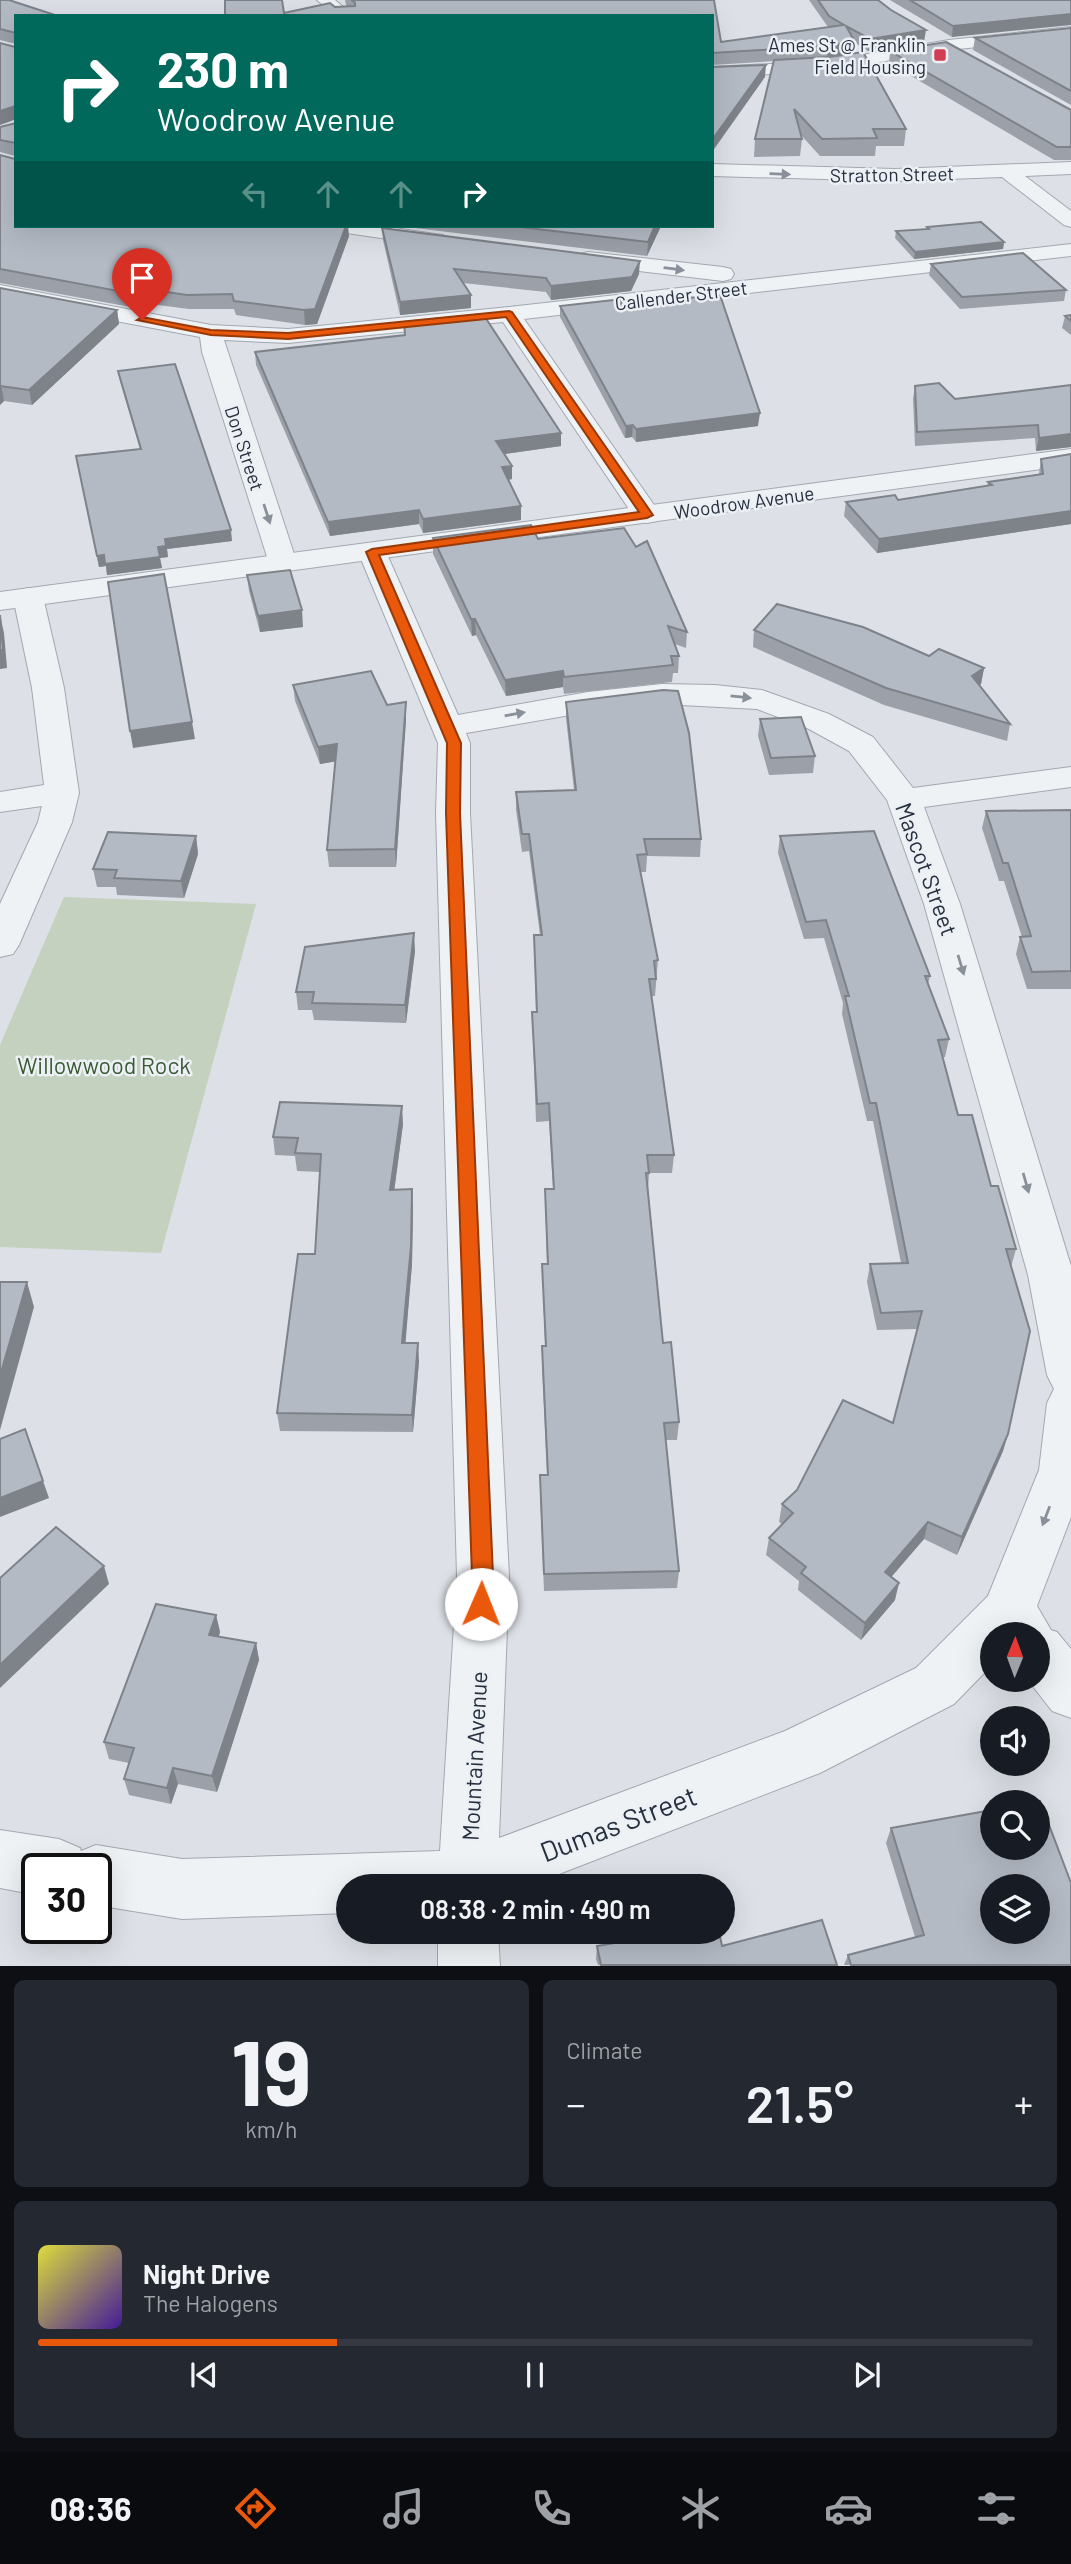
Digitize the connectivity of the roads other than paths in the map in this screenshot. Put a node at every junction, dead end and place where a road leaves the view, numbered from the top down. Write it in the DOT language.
graph roads {
  1 [pos="325,0"];
  2 [pos="343,14"];
  3 [pos="1071,32"];
  4 [pos="928,33"];
  5 [pos="949,44"];
  6 [pos="981,63"];
  7 [pos="714,72"];
  8 [pos="1071,168"];
  9 [pos="714,170"];
  10 [pos="1008,172"];
  11 [pos="1071,220"];
  12 [pos="354,228"];
  13 [pos="459,243"];
  14 [pos="1071,250"];
  15 [pos="565,257"];
  16 [pos="791,282"];
  17 [pos="0,292"];
  18 [pos="509,314"];
  19 [pos="211,332"];
  20 [pos="1071,457"];
  21 [pos="647,515"];
  22 [pos="372,552"];
  23 [pos="283,563"];
  24 [pos="14,599"];
  25 [pos="448,726"];
  26 [pos="1071,777"];
  27 [pos="62,793"];
  28 [pos="904,799"];
  29 [pos="0,802"];
  30 [pos="0,945"];
  31 [pos="1071,1375"];
  32 [pos="1071,1403"];
  33 [pos="1026,1622"];
  34 [pos="980,1659"];
  35 [pos="1050,1665"];
  36 [pos="1071,1692"];
  37 [pos="0,1859"];
  38 [pos="21,1862"];
  39 [pos="469,1874"];
  40 [pos="525,1874"];
  41 [pos="112,1878"];
  42 [pos="336,1894"];
  43 [pos="469,1944"];
  44 [pos="469,1965"];
  1 -- 2 [label="street"];
  3 -- 5 [label="street"];
  4 -- 5 [label="street"];
  5 -- 6 [label="street"];
  5 -- 7 [label="street"];
  8 -- 10 [label="street, Stratton Street"];
  9 -- 10 [label="street, Stratton Street, one-way"];
  10 -- 11 [label="street"];
  12 -- 13 [label="street"];
  14 -- 16 [label="street, Callender Street"];
  15 -- 16 [label="street, one-way"];
  16 -- 18 [label="street, Callender Street"];
  17 -- 19 [label="street, Callender Street"];
  18 -- 19 [label="street, Callender Street"];
  18 -- 21 [label="street"];
  19 -- 23 [label="street, Don Street, one-way"];
  20 -- 21 [label="street, Woodrow Avenue"];
  21 -- 22 [label="street, Woodrow Avenue"];
  22 -- 23 [label="street, Woodrow Avenue"];
  22 -- 25 [label="street, Mountain Avenue"];
  23 -- 24 [label="street, Woodrow Avenue"];
  24 -- 27 [label="street"];
  25 -- 28 [label="street, Mascot Street, one-way"];
  25 -- 39 [label="street, Mountain Avenue"];
  26 -- 28 [label="street"];
  27 -- 29 [label="street"];
  27 -- 30 [label="street"];
  28 -- 31 [label="street, Mascot Street, one-way"];
  32 -- 33 [label="street, one-way"];
  34 -- 40 [label="street, Dumas Street"];
  35 -- 36 [label="street"];
  37 -- 38 [label="street"];
  41 -- 42 [label="street, Dumas Street"];
  43 -- 44 [label="street, Mountain Avenue"];
}
